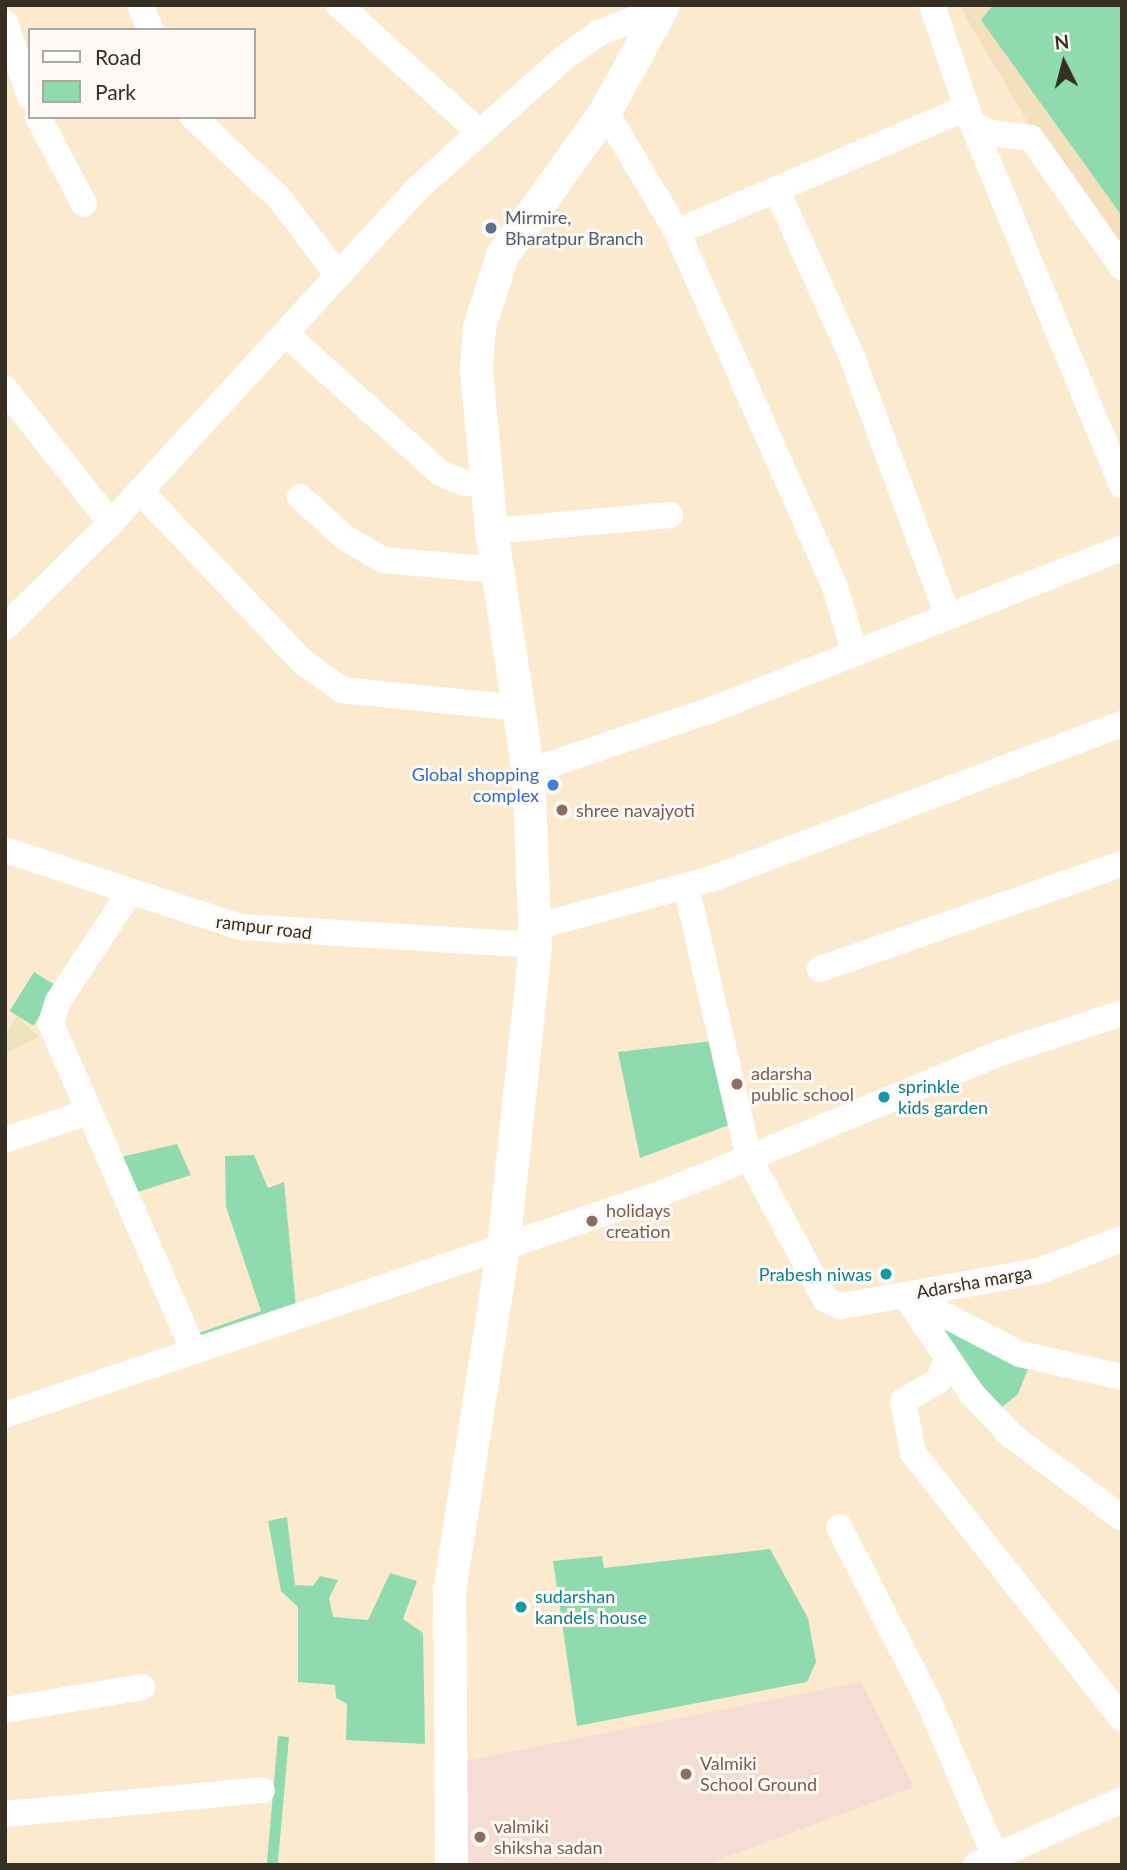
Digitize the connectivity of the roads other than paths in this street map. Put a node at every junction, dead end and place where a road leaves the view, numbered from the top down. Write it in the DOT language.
graph roads {
  1 [pos="140,5"];
  2 [pos="339,5"];
  3 [pos="932,5"];
  4 [pos="660,6"];
  5 [pos="5,23"];
  6 [pos="150,28"];
  7 [pos="28,91"];
  8 [pos="605,111"];
  9 [pos="970,116"];
  10 [pos="39,119"];
  11 [pos="194,119"];
  12 [pos="479,132"];
  13 [pos="778,193"];
  14 [pos="84,204"];
  15 [pos="677,232"];
  16 [pos="1122,267"];
  17 [pos="338,275"];
  18 [pos="287,335"];
  19 [pos="5,389"];
  20 [pos="487,482"];
  21 [pos="1122,486"];
  22 [pos="140,491"];
  23 [pos="300,497"];
  24 [pos="670,515"];
  25 [pos="111,523"];
  26 [pos="491,531"];
  27 [pos="1122,548"];
  28 [pos="497,570"];
  29 [pos="947,614"];
  30 [pos="5,627"];
  31 [pos="854,651"];
  32 [pos="520,708"];
  33 [pos="1122,724"];
  34 [pos="528,772"];
  35 [pos="5,850"];
  36 [pos="1122,864"];
  37 [pos="685,887"];
  38 [pos="128,895"];
  39 [pos="535,936"];
  40 [pos="820,969"];
  41 [pos="1122,1013"];
  42 [pos="85,1112"];
  43 [pos="5,1140"];
  44 [pos="749,1158"];
  45 [pos="1122,1239"];
  46 [pos="503,1246"];
  47 [pos="905,1295"];
  48 [pos="193,1349"];
  49 [pos="947,1359"];
  50 [pos="1122,1377"];
  51 [pos="5,1416"];
  52 [pos="1122,1518"];
  53 [pos="839,1527"];
  54 [pos="142,1687"];
  55 [pos="5,1710"];
  56 [pos="1122,1719"];
  57 [pos="262,1790"];
  58 [pos="1122,1800"];
  59 [pos="5,1814"];
  60 [pos="990,1862"];
  61 [pos="451,1865"];
  1 -- 6 [label="street"];
  2 -- 12 [label="street"];
  3 -- 9 [label="street"];
  4 -- 8 [label="main road"];
  4 -- 12 [label="street"];
  5 -- 7 [label="street"];
  8 -- 15 [label="street"];
  8 -- 20 [label="main road"];
  9 -- 13 [label="street"];
  9 -- 16 [label="street"];
  9 -- 21 [label="street"];
  10 -- 14 [label="street"];
  11 -- 17 [label="street"];
  12 -- 17 [label="street"];
  13 -- 15 [label="street"];
  13 -- 29 [label="street"];
  15 -- 31 [label="street"];
  17 -- 18 [label="street"];
  18 -- 20 [label="street"];
  18 -- 22 [label="street"];
  19 -- 25 [label="street"];
  20 -- 26 [label="main road"];
  22 -- 25 [label="street"];
  22 -- 32 [label="street"];
  23 -- 28 [label="street"];
  24 -- 26 [label="street"];
  25 -- 30 [label="street"];
  26 -- 28 [label="main road"];
  27 -- 29 [label="street"];
  28 -- 32 [label="main road"];
  29 -- 31 [label="street"];
  31 -- 34 [label="street"];
  32 -- 34 [label="main road"];
  33 -- 37 [label="street, rampur road"];
  34 -- 39 [label="main road"];
  35 -- 38 [label="street, rampur road"];
  36 -- 40 [label="street"];
  37 -- 39 [label="street, rampur road"];
  37 -- 44 [label="street, Adarsha marga"];
  38 -- 39 [label="street, rampur road"];
  38 -- 42 [label="street"];
  39 -- 46 [label="main road"];
  41 -- 44 [label="street"];
  42 -- 43 [label="street"];
  42 -- 48 [label="street"];
  44 -- 46 [label="street"];
  44 -- 47 [label="street, Adarsha marga"];
  45 -- 47 [label="street, Adarsha marga"];
  46 -- 48 [label="street"];
  46 -- 61 [label="main road"];
  47 -- 49 [label="street"];
  47 -- 50 [label="street"];
  48 -- 51 [label="street"];
  49 -- 52 [label="street"];
  49 -- 56 [label="street"];
  53 -- 60 [label="street"];
  54 -- 55 [label="street"];
  57 -- 59 [label="street"];
  58 -- 60 [label="street"];
}
